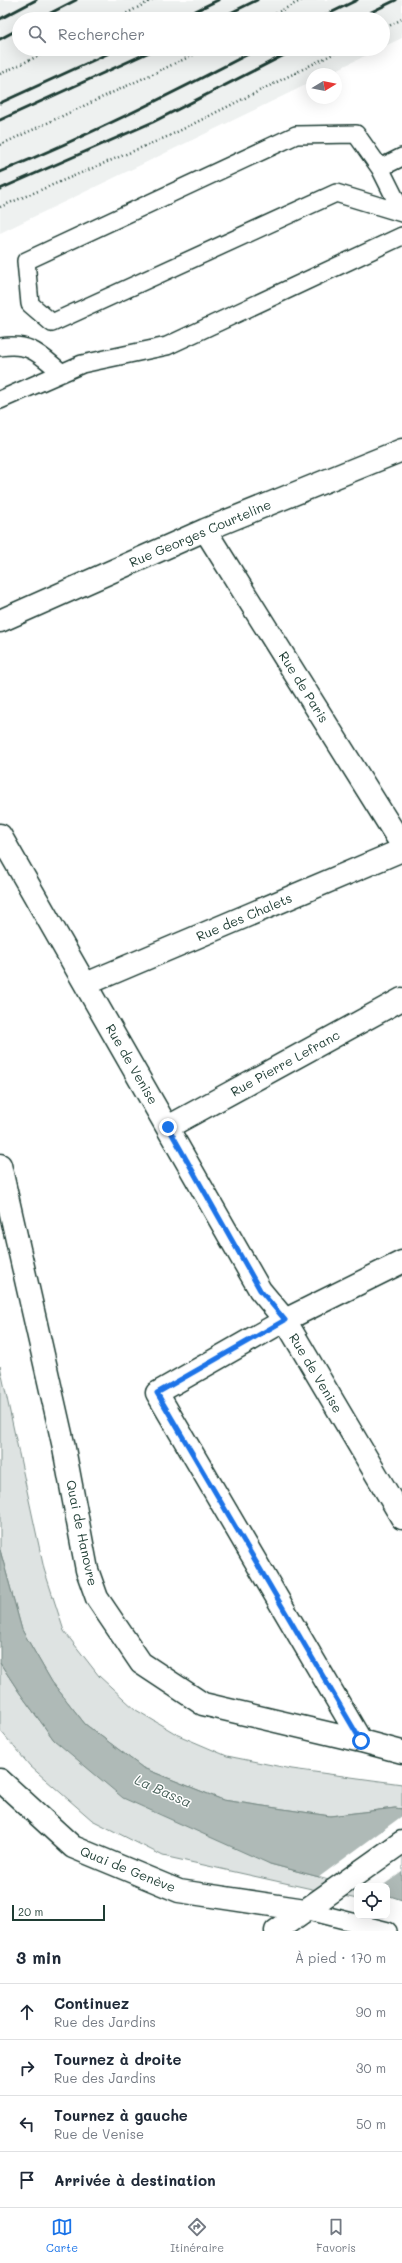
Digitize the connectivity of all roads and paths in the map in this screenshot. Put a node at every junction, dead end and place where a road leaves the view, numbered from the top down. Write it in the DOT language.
graph roads {
  1 [pos="152,0"];
  2 [pos="302,0"];
  3 [pos="129,12"];
  4 [pos="279,12"];
  5 [pos="402,19"];
  6 [pos="390,25"];
  7 [pos="38,56"];
  8 [pos="191,56"];
  9 [pos="329,56"];
  10 [pos="0,74"];
  11 [pos="0,146"];
  12 [pos="402,157"];
  13 [pos="380,168"];
  14 [pos="0,206"];
  15 [pos="402,212"];
  16 [pos="402,236"];
  17 [pos="0,347"];
  18 [pos="62,373"];
  19 [pos="0,400"];
  20 [pos="402,450"];
  21 [pos="205,530"];
  22 [pos="0,621"];
  23 [pos="0,835"];
  24 [pos="402,845"];
  25 [pos="402,850"];
  26 [pos="86,984"];
  27 [pos="402,998"];
  28 [pos="168,1127"];
  29 [pos="0,1165"];
  30 [pos="402,1262"];
  31 [pos="285,1320"];
  32 [pos="402,1518"];
  33 [pos="361,1741"];
  34 [pos="402,1752"];
  35 [pos="0,1780"];
  36 [pos="402,1842"];
  37 [pos="314,1904"];
  38 [pos="276,1931"];
  39 [pos="388,1931"];
  1 -- 3 [label="path"];
  2 -- 4 [label="path"];
  5 -- 6 [label="path"];
  7 -- 10 [label="path"];
  8 -- 11 [label="path"];
  9 -- 14 [label="path"];
  12 -- 13 [label="lane"];
  13 -- 15 [label="lane"];
  13 -- 15 [label="lane"];
  16 -- 18 [label="lane"];
  17 -- 18 [label="lane"];
  18 -- 19 [label="lane"];
  20 -- 21 [label="street, Rue Georges Courteline"];
  21 -- 22 [label="street, Rue Georges Courteline"];
  21 -- 24 [label="street, Rue de Paris"];
  23 -- 26 [label="street, Rue de Venise"];
  25 -- 26 [label="street, Rue des Chalets"];
  26 -- 28 [label="street, Rue de Venise"];
  27 -- 28 [label="street, Rue Pierre Lefranc"];
  28 -- 31 [label="street, Rue de Venise"];
  29 -- 33 [label="street, Quai de Hanovre"];
  30 -- 31 [label="street"];
  31 -- 32 [label="street, Rue de Venise"];
  31 -- 33 [label="street"];
  33 -- 34 [label="street, Quai de Hanovre"];
  35 -- 37 [label="street, Quai de Genève"];
  36 -- 37 [label="street"];
  37 -- 38 [label="street"];
  37 -- 39 [label="lane"];
}
